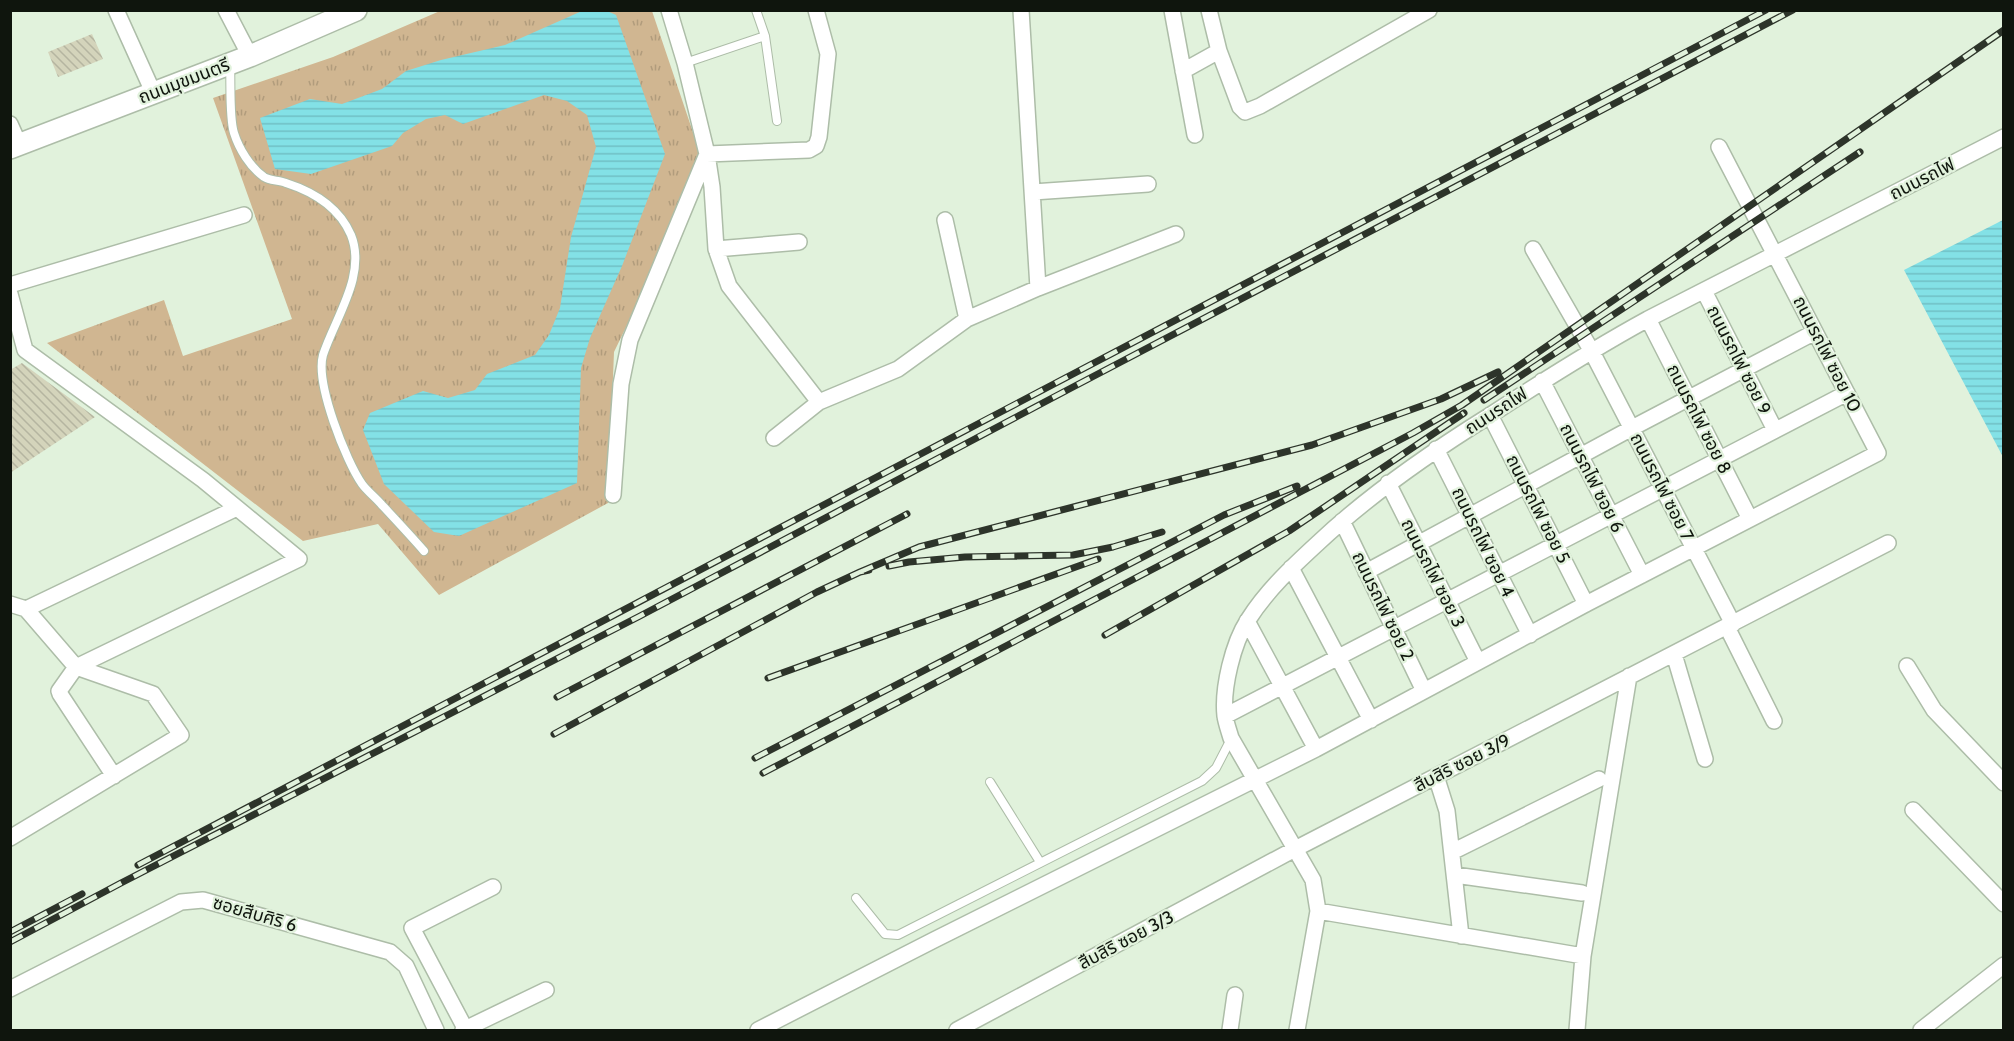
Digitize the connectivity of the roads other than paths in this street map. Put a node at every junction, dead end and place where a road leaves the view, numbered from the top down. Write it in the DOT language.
graph roads {
  1 [pos="116,10"];
  2 [pos="226,10"];
  3 [pos="356,10"];
  4 [pos="669,10"];
  5 [pos="756,10"];
  6 [pos="816,10"];
  7 [pos="1021,10"];
  8 [pos="1172,10"];
  9 [pos="1209,10"];
  10 [pos="1429,10"];
  11 [pos="765,36"];
  12 [pos="1219,51"];
  13 [pos="240,60"];
  14 [pos="685,63"];
  15 [pos="1183,71"];
  16 [pos="153,92"];
  17 [pos="777,121"];
  18 [pos="10,124"];
  19 [pos="1195,135"];
  20 [pos="2004,137"];
  21 [pos="15,146"];
  22 [pos="1719,147"];
  23 [pos="707,154"];
  24 [pos="1149,184"];
  25 [pos="1033,192"];
  26 [pos="244,215"];
  27 [pos="945,220"];
  28 [pos="1176,234"];
  29 [pos="799,242"];
  30 [pos="716,249"];
  31 [pos="1533,249"];
  32 [pos="1776,254"];
  33 [pos="10,285"];
  34 [pos="1038,288"];
  35 [pos="1704,291"];
  36 [pos="10,294"];
  37 [pos="967,319"];
  38 [pos="1648,319"];
  39 [pos="1815,332"];
  40 [pos="1592,350"];
  41 [pos="1744,369"];
  42 [pos="1542,381"];
  43 [pos="1847,393"];
  44 [pos="1688,398"];
  45 [pos="819,402"];
  46 [pos="1490,415"];
  47 [pos="1632,428"];
  48 [pos="1775,430"];
  49 [pos="774,438"];
  50 [pos="1437,449"];
  51 [pos="1581,457"];
  52 [pos="1719,459"];
  53 [pos="1388,483"];
  54 [pos="1526,487"];
  55 [pos="1662,488"];
  56 [pos="613,495"];
  57 [pos="237,508"];
  58 [pos="1610,514"];
  59 [pos="1470,517"];
  60 [pos="1750,519"];
  61 [pos="1342,520"];
  62 [pos="1555,543"];
  63 [pos="1888,543"];
  64 [pos="1419,544"];
  65 [pos="1693,548"];
  66 [pos="424,551"];
  67 [pos="1291,568"];
  68 [pos="1366,572"];
  69 [pos="1498,573"];
  70 [pos="1642,574"];
  71 [pos="1447,600"];
  72 [pos="10,604"];
  73 [pos="1586,604"];
  74 [pos="26,609"];
  75 [pos="1247,621"];
  76 [pos="1730,626"];
  77 [pos="1394,628"];
  78 [pos="1530,635"];
  79 [pos="1674,654"];
  80 [pos="1338,657"];
  81 [pos="1478,663"];
  82 [pos="1907,666"];
  83 [pos="76,667"];
  84 [pos="1629,676"];
  85 [pos="1282,686"];
  86 [pos="1424,691"];
  87 [pos="1225,716"];
  88 [pos="1371,720"];
  89 [pos="1774,722"];
  90 [pos="1231,738"];
  91 [pos="1316,749"];
  92 [pos="1705,759"];
  93 [pos="114,776"];
  94 [pos="1436,776"];
  95 [pos="1254,779"];
  96 [pos="1599,779"];
  97 [pos="990,782"];
  98 [pos="2004,783"];
  99 [pos="1913,810"];
  100 [pos="10,838"];
  101 [pos="1295,849"];
  102 [pos="1452,852"];
  103 [pos="1040,861"];
  104 [pos="1455,875"];
  105 [pos="493,887"];
  106 [pos="1582,893"];
  107 [pos="856,898"];
  108 [pos="2004,904"];
  109 [pos="1318,911"];
  110 [pos="1461,936"];
  111 [pos="1583,956"];
  112 [pos="2004,965"];
  113 [pos="10,989"];
  114 [pos="546,990"];
  115 [pos="1235,995"];
  116 [pos="436,1030"];
  117 [pos="465,1030"];
  118 [pos="758,1030"];
  119 [pos="957,1030"];
  120 [pos="1230,1030"];
  121 [pos="1297,1030"];
  122 [pos="1577,1030"];
  123 [pos="1921,1030"];
  1 -- 16 [label="street"];
  2 -- 13 [label="street"];
  3 -- 13 [label="main road, ถนนมุขมนตรี"];
  4 -- 14 [label="street"];
  5 -- 11 [label="lane"];
  6 -- 23 [label="street"];
  7 -- 25 [label="street"];
  8 -- 15 [label="street"];
  9 -- 12 [label="street"];
  10 -- 12 [label="street"];
  11 -- 14 [label="lane"];
  11 -- 17 [label="lane"];
  12 -- 15 [label="street"];
  13 -- 16 [label="main road, ถนนมุขมนตรี"];
  13 -- 66 [label="lane"];
  14 -- 23 [label="street"];
  15 -- 19 [label="street"];
  16 -- 21 [label="main road, ถนนมุขมนตรี"];
  18 -- 21 [label="street"];
  20 -- 32 [label="street, ถนนรถไฟ"];
  22 -- 32 [label="street, ถนนรถไฟ ซอย 10"];
  23 -- 30 [label="street"];
  23 -- 56 [label="street"];
  24 -- 25 [label="street"];
  25 -- 34 [label="street"];
  26 -- 33 [label="street"];
  27 -- 37 [label="street"];
  28 -- 34 [label="street"];
  29 -- 30 [label="street"];
  30 -- 45 [label="street"];
  31 -- 40 [label="street, ถนนรถไฟ ซอย 7"];
  32 -- 35 [label="street, ถนนรถไฟ"];
  32 -- 39 [label="street, ถนนรถไฟ ซอย 10"];
  34 -- 37 [label="street"];
  35 -- 38 [label="street, ถนนรถไฟ"];
  35 -- 41 [label="street, ถนนรถไฟ ซอย 9"];
  36 -- 57 [label="street"];
  37 -- 45 [label="street"];
  38 -- 40 [label="street, ถนนรถไฟ"];
  38 -- 44 [label="street, ถนนรถไฟ ซอย 8"];
  39 -- 41 [label="street"];
  39 -- 43 [label="street, ถนนรถไฟ ซอย 10"];
  40 -- 42 [label="street, ถนนรถไฟ"];
  40 -- 47 [label="street, ถนนรถไฟ ซอย 7"];
  41 -- 44 [label="street"];
  41 -- 48 [label="street, ถนนรถไฟ ซอย 9"];
  42 -- 46 [label="street, ถนนรถไฟ"];
  42 -- 51 [label="street, ถนนรถไฟ ซอย 6"];
  43 -- 48 [label="street"];
  43 -- 60 [label="street, ถนนรถไฟ ซอย 10"];
  44 -- 47 [label="street"];
  44 -- 52 [label="street, ถนนรถไฟ ซอย 8"];
  45 -- 49 [label="street"];
  46 -- 50 [label="street, ถนนรถไฟ"];
  46 -- 54 [label="street, ถนนรถไฟ ซอย 5"];
  47 -- 51 [label="street"];
  47 -- 55 [label="street, ถนนรถไฟ ซอย 7"];
  48 -- 52 [label="street"];
  50 -- 53 [label="street, ถนนรถไฟ"];
  50 -- 59 [label="street, ถนนรถไฟ ซอย 4"];
  51 -- 54 [label="street"];
  51 -- 58 [label="street, ถนนรถไฟ ซอย 6"];
  52 -- 55 [label="street"];
  52 -- 60 [label="street, ถนนรถไฟ ซอย 8"];
  53 -- 61 [label="street, ถนนรถไฟ"];
  53 -- 64 [label="street, ถนนรถไฟ ซอย 3"];
  54 -- 59 [label="street"];
  54 -- 62 [label="street, ถนนรถไฟ ซอย 5"];
  55 -- 58 [label="street"];
  55 -- 65 [label="street, ถนนรถไฟ ซอย 7"];
  57 -- 74 [label="street"];
  57 -- 83 [label="street"];
  58 -- 62 [label="street"];
  58 -- 70 [label="street, ถนนรถไฟ ซอย 6"];
  59 -- 64 [label="street"];
  59 -- 69 [label="street, ถนนรถไฟ ซอย 4"];
  60 -- 65 [label="street"];
  61 -- 67 [label="street, ถนนรถไฟ"];
  61 -- 68 [label="street, ถนนรถไฟ ซอย 2"];
  62 -- 69 [label="street"];
  62 -- 73 [label="street, ถนนรถไฟ ซอย 5"];
  63 -- 76 [label="street, สืบสิริ ซอย 3/9"];
  64 -- 68 [label="street"];
  64 -- 71 [label="street, ถนนรถไฟ ซอย 3"];
  65 -- 70 [label="street"];
  65 -- 76 [label="street, ถนนรถไฟ ซอย 7"];
  67 -- 75 [label="street, ถนนรถไฟ"];
  67 -- 80 [label="street"];
  68 -- 77 [label="street, ถนนรถไฟ ซอย 2"];
  69 -- 71 [label="street"];
  69 -- 78 [label="street, ถนนรถไฟ ซอย 4"];
  70 -- 73 [label="street"];
  71 -- 77 [label="street"];
  71 -- 81 [label="street, ถนนรถไฟ ซอย 3"];
  72 -- 74 [label="street"];
  73 -- 78 [label="street"];
  74 -- 83 [label="street"];
  75 -- 85 [label="street"];
  75 -- 87 [label="street, ถนนรถไฟ"];
  76 -- 79 [label="street, สืบสิริ ซอย 3/9"];
  76 -- 89 [label="street, ถนนรถไฟ ซอย 7"];
  77 -- 80 [label="street"];
  77 -- 86 [label="street, ถนนรถไฟ ซอย 2"];
  78 -- 81 [label="street"];
  79 -- 84 [label="street, สืบสิริ ซอย 3/9"];
  79 -- 92 [label="street"];
  80 -- 85 [label="street"];
  80 -- 88 [label="street"];
  81 -- 86 [label="street"];
  82 -- 98 [label="street"];
  83 -- 93 [label="street"];
  83 -- 93 [label="street"];
  84 -- 94 [label="street, สืบสิริ ซอย 3/9"];
  84 -- 111 [label="street"];
  85 -- 87 [label="street"];
  85 -- 91 [label="street"];
  86 -- 88 [label="street"];
  87 -- 90 [label="street, ถนนรถไฟ"];
  88 -- 91 [label="street"];
  90 -- 95 [label="street, ถนนรถไฟ"];
  90 -- 103 [label="lane"];
  91 -- 95 [label="street"];
  93 -- 100 [label="street"];
  94 -- 101 [label="street, สืบสิริ ซอย 3/9"];
  94 -- 102 [label="street"];
  95 -- 101 [label="street, ถนนรถไฟ"];
  95 -- 118 [label="street"];
  96 -- 102 [label="street"];
  97 -- 103 [label="lane"];
  99 -- 108 [label="street"];
  101 -- 109 [label="street, ถนนรถไฟ"];
  101 -- 119 [label="street, สืบสิริ ซอย 3/3"];
  102 -- 104 [label="street"];
  103 -- 107 [label="lane"];
  104 -- 106 [label="street"];
  104 -- 110 [label="street"];
  105 -- 117 [label="street"];
  109 -- 110 [label="street"];
  109 -- 121 [label="street, ถนนรถไฟ"];
  110 -- 111 [label="street"];
  111 -- 122 [label="street"];
  112 -- 123 [label="street"];
  113 -- 116 [label="street, ซอยสืบศิริ 6"];
  114 -- 117 [label="street"];
  115 -- 120 [label="street"];
}
